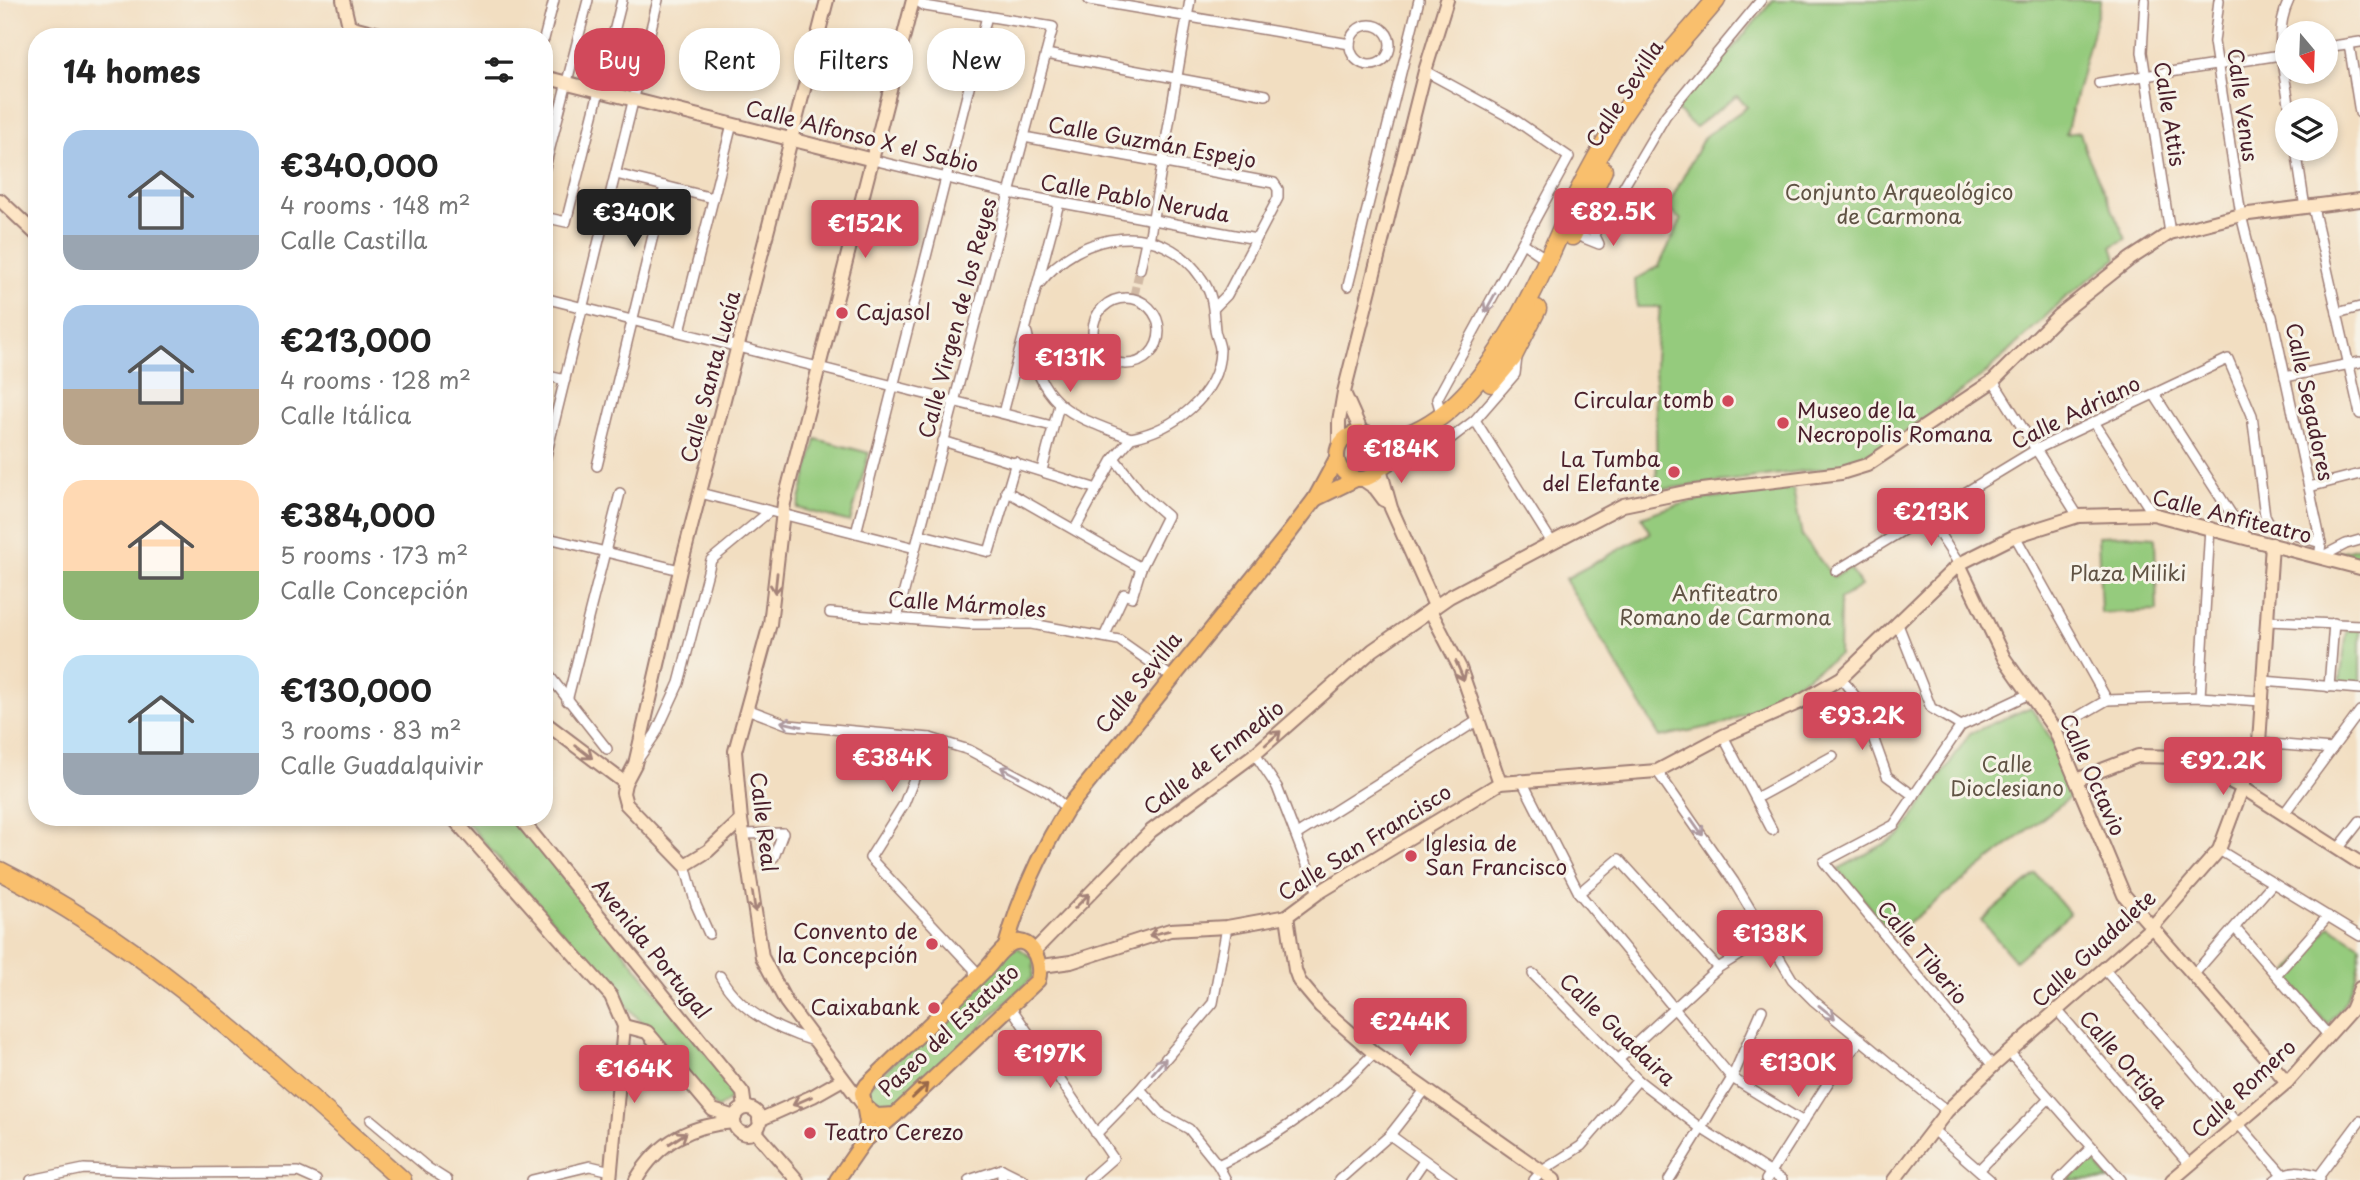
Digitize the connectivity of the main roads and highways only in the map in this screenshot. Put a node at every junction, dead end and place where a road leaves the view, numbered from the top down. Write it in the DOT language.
graph roads {
  1 [pos="1710,7"];
  2 [pos="1378,441"];
  3 [pos="1338,452"];
  4 [pos="1381,467"];
  5 [pos="1359,479"];
  6 [pos="1315,499"];
  7 [pos="0,871"];
  8 [pos="1017,907"];
  9 [pos="1006,946"];
  10 [pos="1028,946"];
  11 [pos="864,1106"];
  12 [pos="895,1115"];
  13 [pos="864,1141"];
  14 [pos="402,1180"];
  15 [pos="838,1180"];
  1 -- 2 [label="highway, Calle Sevilla"];
  1 -- 4 [label="highway, Calle Sevilla"];
  2 -- 3 [label="main road"];
  2 -- 4 [label="main road"];
  3 -- 5 [label="main road"];
  3 -- 6 [label="main road, Calle Sevilla"];
  4 -- 5 [label="main road"];
  5 -- 6 [label="main road"];
  6 -- 8 [label="main road, Calle Sevilla"];
  7 -- 14 [label="highway"];
  8 -- 9 [label="main road, Calle Sevilla"];
  8 -- 10 [label="main road"];
  9 -- 10 [label="main road, Paseo del Estatuto"];
  9 -- 11 [label="main road, Paseo del Estatuto"];
  12 -- 10 [label="main road, Paseo del Estatuto, one-way"];
  11 -- 12 [label="main road, Paseo del Estatuto"];
  11 -- 13 [label="main road"];
  12 -- 13 [label="main road"];
  13 -- 15 [label="main road"];
}
